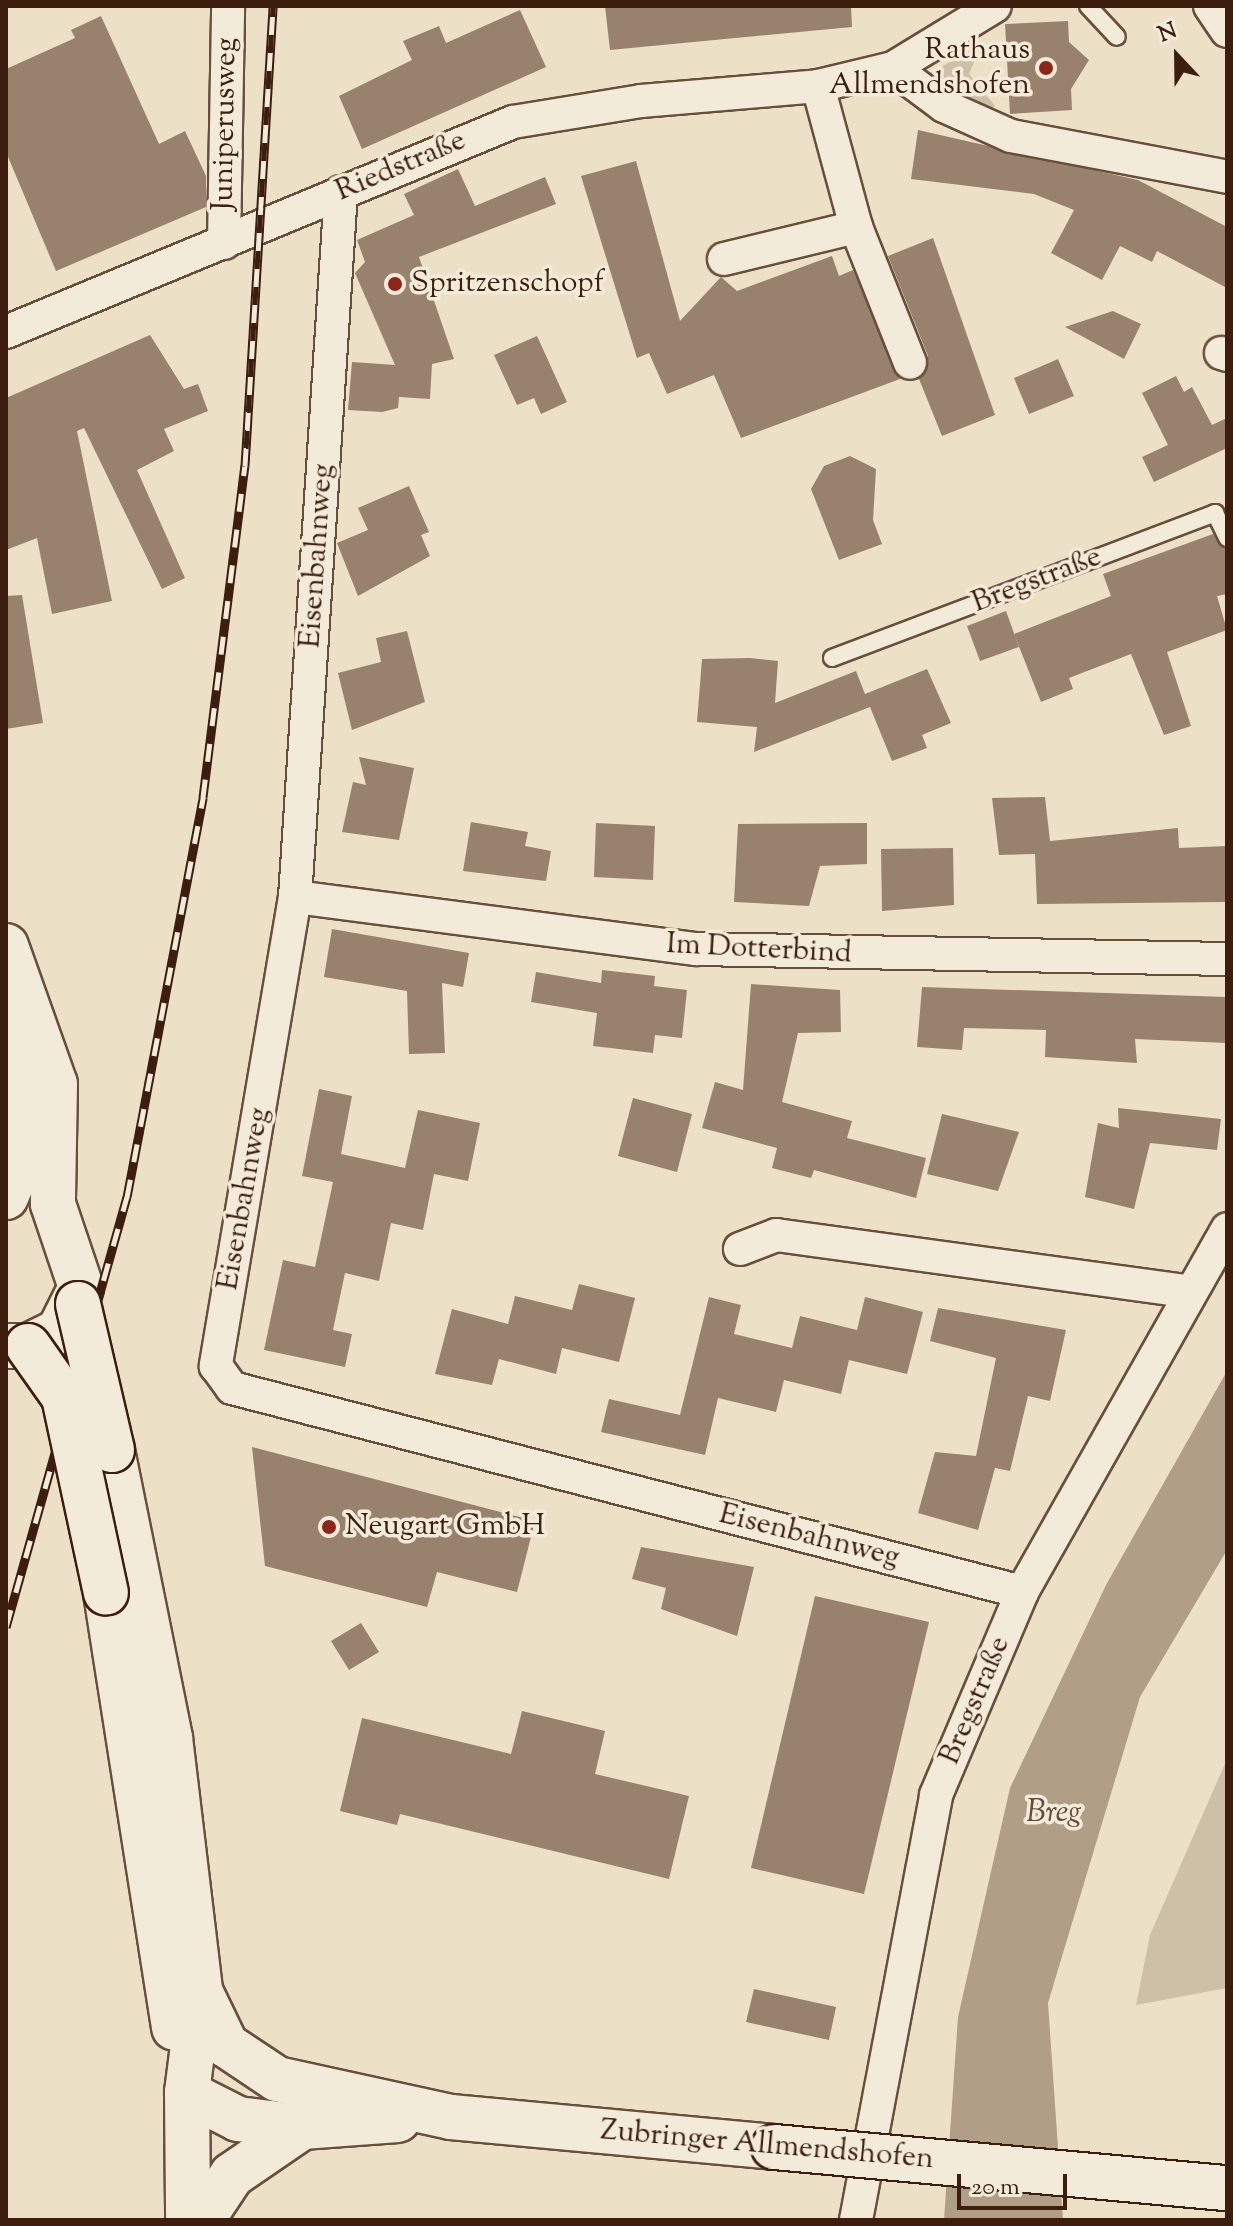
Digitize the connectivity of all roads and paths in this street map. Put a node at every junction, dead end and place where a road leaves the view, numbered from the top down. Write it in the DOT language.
graph roads {
  1 [pos="228,6"];
  2 [pos="995,6"];
  3 [pos="1088,6"];
  4 [pos="1210,6"];
  5 [pos="1227,31"];
  6 [pos="1117,37"];
  7 [pos="893,68"];
  8 [pos="818,86"];
  9 [pos="1227,177"];
  10 [pos="341,192"];
  11 [pos="856,227"];
  12 [pos="224,243"];
  13 [pos="724,259"];
  14 [pos="6,332"];
  15 [pos="910,363"];
  16 [pos="1227,538"];
  17 [pos="832,658"];
  18 [pos="295,897"];
  19 [pos="6,946"];
  20 [pos="1227,959"];
  21 [pos="25,1015"];
  22 [pos="6,1197"];
  23 [pos="6,1216"];
  24 [pos="1227,1229"];
  25 [pos="60,1233"];
  26 [pos="740,1249"];
  27 [pos="1186,1291"];
  28 [pos="78,1304"];
  29 [pos="13,1347"];
  30 [pos="1022,1592"];
  31 [pos="200,1991"];
  32 [pos="187,2093"];
  33 [pos="451,2117"];
  34 [pos="302,2127"];
  35 [pos="1227,2188"];
  36 [pos="188,2220"];
  37 [pos="202,2220"];
  38 [pos="856,2220"];
  1 -- 12 [label="street, Juniperusweg"];
  2 -- 7 [label="street, Riedstraße"];
  3 -- 6 [label="lane"];
  4 -- 5 [label="street"];
  7 -- 8 [label="street, Riedstraße"];
  7 -- 9 [label="street"];
  8 -- 10 [label="street, Riedstraße"];
  8 -- 11 [label="street"];
  10 -- 12 [label="street, Riedstraße"];
  10 -- 18 [label="street, Eisenbahnweg"];
  11 -- 13 [label="street"];
  11 -- 15 [label="street"];
  12 -- 14 [label="street, Riedstraße"];
  16 -- 17 [label="lane, Bregstraße"];
  18 -- 20 [label="street, Im Dotterbind"];
  18 -- 30 [label="street, Eisenbahnweg"];
  19 -- 21 [label="main road"];
  21 -- 22 [label="main road"];
  21 -- 25 [label="main road"];
  23 -- 25 [label="main road"];
  24 -- 27 [label="street, Bregstraße"];
  25 -- 28 [label="main road"];
  26 -- 27 [label="street"];
  27 -- 30 [label="street, Bregstraße"];
  28 -- 29 [label="main road"];
  28 -- 31 [label="main road, bridge"];
  29 -- 32 [label="main road, bridge"];
  30 -- 38 [label="street, Bregstraße"];
  31 -- 32 [label="main road"];
  31 -- 33 [label="main road"];
  32 -- 34 [label="main road"];
  32 -- 36 [label="main road"];
  33 -- 34 [label="main road"];
  33 -- 35 [label="main road, Zubringer Allmendshofen, bridge"];
  34 -- 37 [label="main road"];
}
